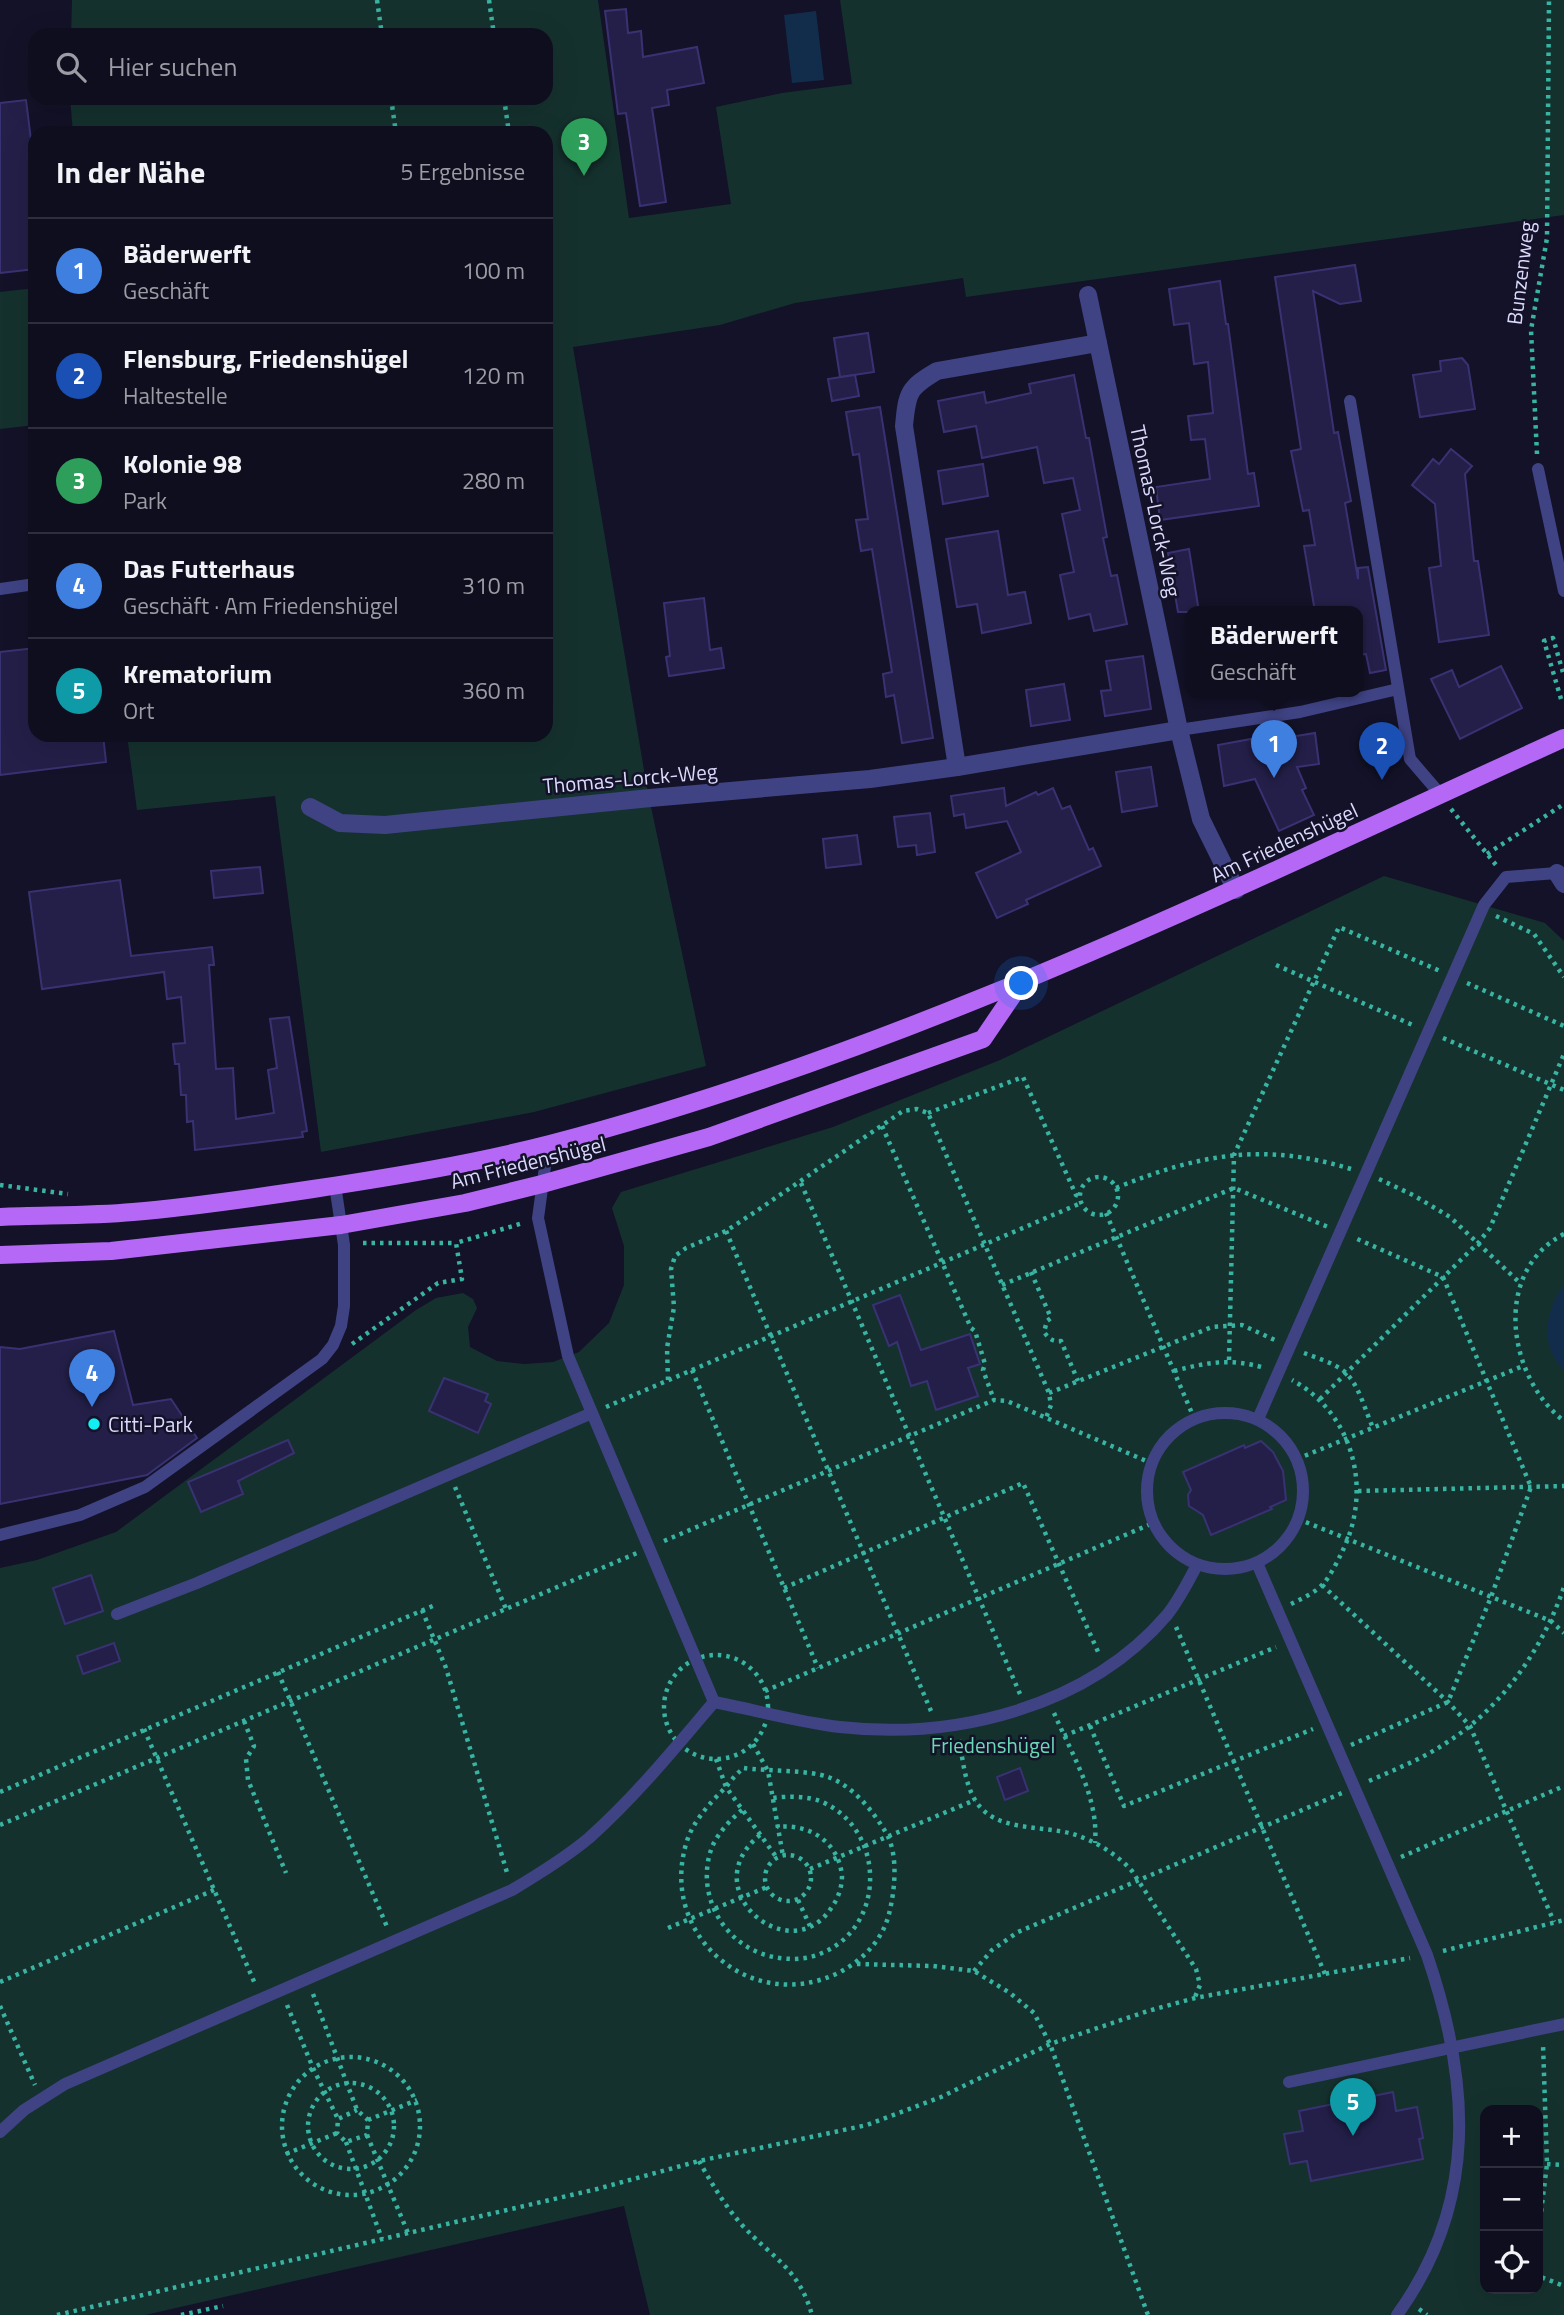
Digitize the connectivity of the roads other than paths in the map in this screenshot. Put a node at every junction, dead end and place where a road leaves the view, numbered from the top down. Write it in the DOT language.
graph roads {
  1 [pos="1088,295"];
  2 [pos="1098,343"];
  3 [pos="1350,401"];
  4 [pos="1538,469"];
  5 [pos="28,585"];
  6 [pos="0,589"];
  7 [pos="1564,591"];
  8 [pos="1398,689"];
  9 [pos="1178,730"];
  10 [pos="1564,738"];
  11 [pos="957,767"];
  12 [pos="1440,794"];
  13 [pos="310,807"];
  14 [pos="1561,879"];
  15 [pos="1236,890"];
  16 [pos="1021,983"];
  17 [pos="548,1145"];
  18 [pos="542,1184"];
  19 [pos="335,1185"];
  20 [pos="0,1217"];
  21 [pos="341,1225"];
  22 [pos="0,1255"];
  23 [pos="592,1413"];
  24 [pos="1258,1419"];
  25 [pos="0,1535"];
  26 [pos="1257,1563"];
  27 [pos="1197,1564"];
  28 [pos="117,1614"];
  29 [pos="714,1702"];
  30 [pos="1564,2024"];
  31 [pos="1452,2048"];
  32 [pos="1289,2082"];
  33 [pos="0,2132"];
  34 [pos="1396,2315"];
  1 -- 2 [label="street, Thomas-Lorck-Weg"];
  2 -- 9 [label="street, Thomas-Lorck-Weg"];
  2 -- 11 [label="street"];
  3 -- 8 [label="lane"];
  4 -- 7 [label="lane"];
  5 -- 6 [label="lane"];
  8 -- 9 [label="lane"];
  8 -- 12 [label="lane"];
  9 -- 11 [label="street, Thomas-Lorck-Weg"];
  9 -- 15 [label="street, Thomas-Lorck-Weg"];
  10 -- 12 [label="main road, Am Friedenshügel"];
  11 -- 13 [label="street, Thomas-Lorck-Weg"];
  12 -- 15 [label="main road, Am Friedenshügel"];
  14 -- 24 [label="lane"];
  15 -- 16 [label="main road, Am Friedenshügel"];
  16 -- 17 [label="main road, Am Friedenshügel"];
  16 -- 18 [label="main road, Am Friedenshügel"];
  17 -- 18 [label="lane"];
  17 -- 19 [label="main road, Am Friedenshügel"];
  18 -- 21 [label="main road, Am Friedenshügel"];
  18 -- 23 [label="lane"];
  19 -- 20 [label="main road, Am Friedenshügel"];
  19 -- 21 [label="lane"];
  21 -- 22 [label="main road, Am Friedenshügel"];
  21 -- 25 [label="lane"];
  23 -- 28 [label="lane"];
  23 -- 29 [label="lane"];
  24 -- 26 [label="lane"];
  24 -- 27 [label="lane"];
  26 -- 27 [label="lane"];
  26 -- 31 [label="lane"];
  27 -- 29 [label="lane"];
  29 -- 33 [label="lane"];
  30 -- 31 [label="lane"];
  31 -- 32 [label="lane"];
  31 -- 34 [label="lane"];
}
